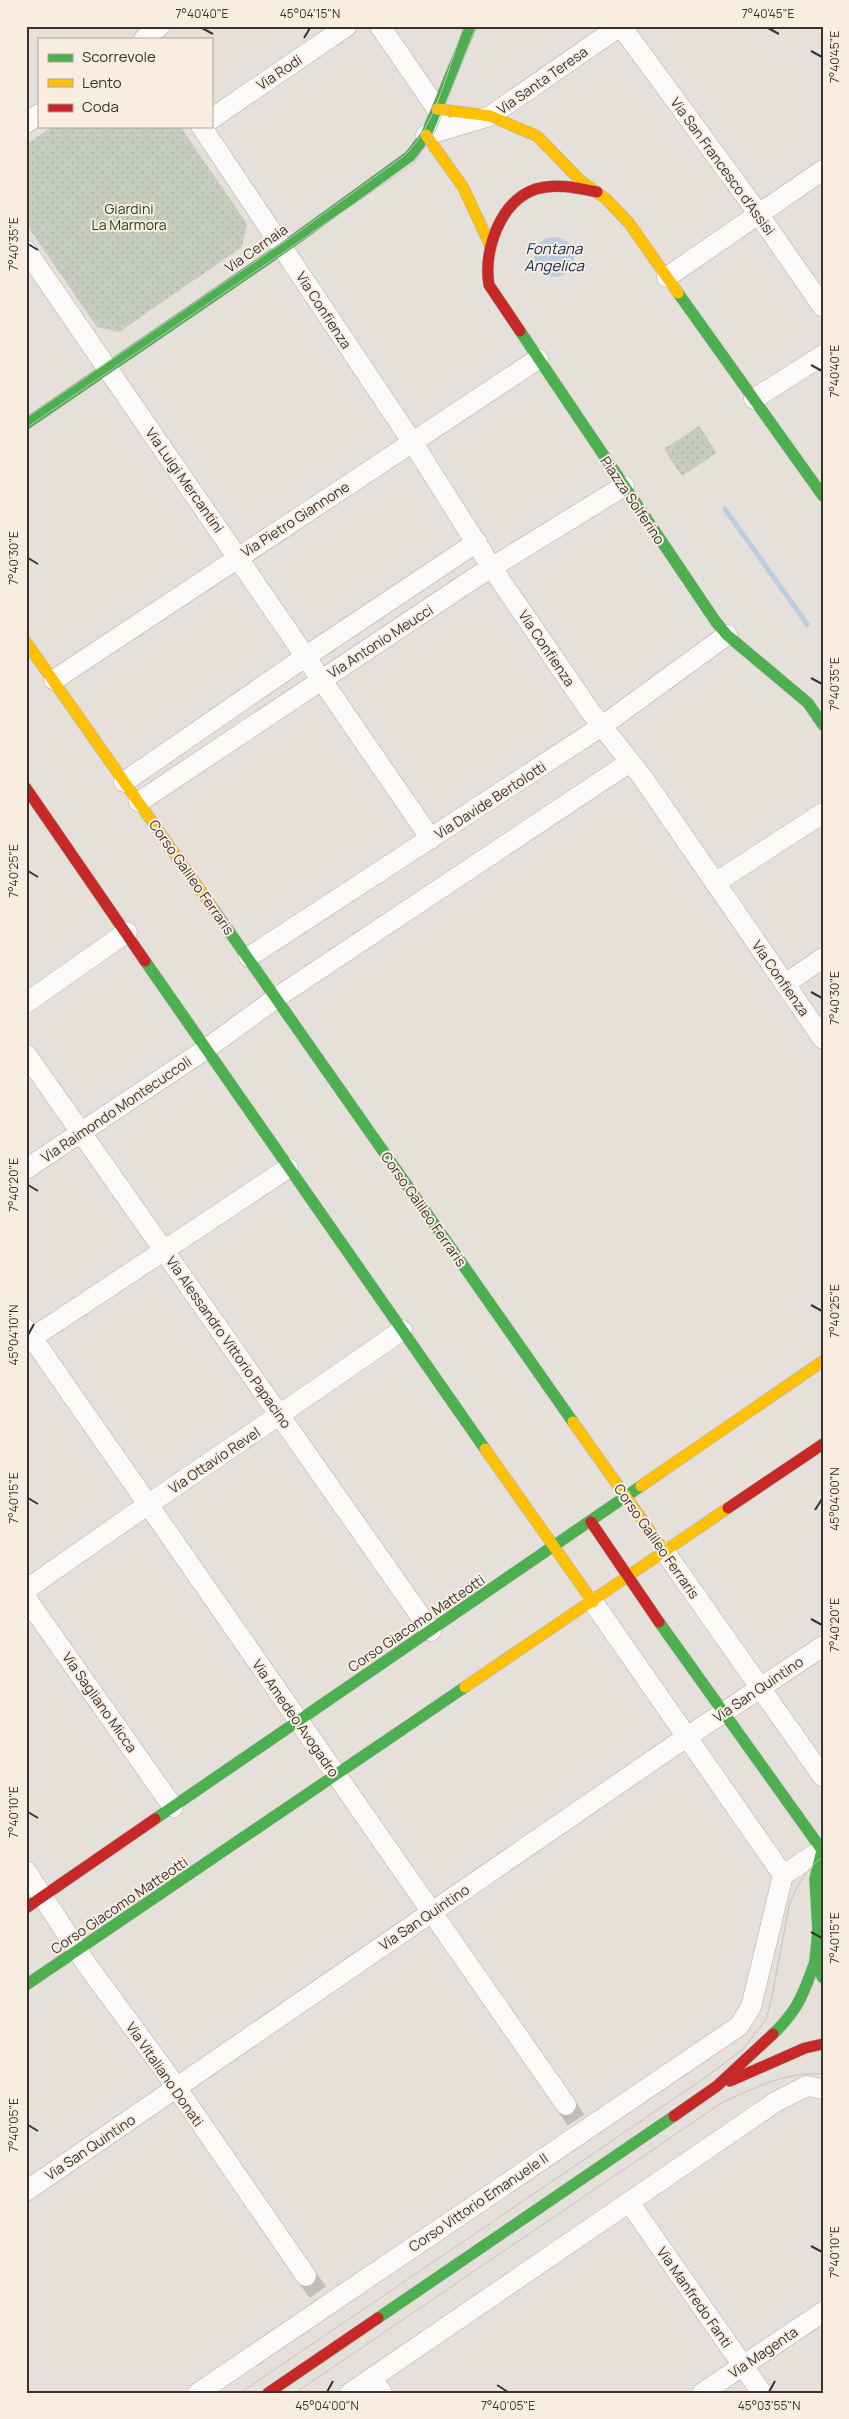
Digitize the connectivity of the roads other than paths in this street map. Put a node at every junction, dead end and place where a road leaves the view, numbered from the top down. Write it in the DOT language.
graph roads {
  1 [pos="136,26"];
  2 [pos="160,26"];
  3 [pos="348,26"];
  4 [pos="380,26"];
  5 [pos="471,26"];
  6 [pos="620,26"];
  7 [pos="142,38"];
  8 [pos="143,38"];
  9 [pos="437,109"];
  10 [pos="38,115"];
  11 [pos="490,116"];
  12 [pos="212,118"];
  13 [pos="26,123"];
  14 [pos="202,128"];
  15 [pos="434,133"];
  16 [pos="451,170"];
  17 [pos="823,170"];
  18 [pos="597,192"];
  19 [pos="758,215"];
  20 [pos="490,247"];
  21 [pos="283,248"];
  22 [pos="26,250"];
  23 [pos="667,277"];
  24 [pos="823,307"];
  25 [pos="823,354"];
  26 [pos="538,359"];
  27 [pos="108,369"];
  28 [pos="72,393"];
  29 [pos="754,399"];
  30 [pos="35,403"];
  31 [pos="26,424"];
  32 [pos="413,443"];
  33 [pos="624,486"];
  34 [pos="823,496"];
  35 [pos="477,542"];
  36 [pos="238,556"];
  37 [pos="492,568"];
  38 [pos="727,636"];
  39 [pos="26,642"];
  40 [pos="305,657"];
  41 [pos="54,680"];
  42 [pos="320,680"];
  43 [pos="823,725"];
  44 [pos="602,726"];
  45 [pos="630,762"];
  46 [pos="124,782"];
  47 [pos="26,788"];
  48 [pos="139,802"];
  49 [pos="823,813"];
  50 [pos="34,815"];
  51 [pos="431,839"];
  52 [pos="716,883"];
  53 [pos="127,932"];
  54 [pos="249,957"];
  55 [pos="823,958"];
  56 [pos="785,984"];
  57 [pos="276,998"];
  58 [pos="26,1002"];
  59 [pos="823,1039"];
  60 [pos="206,1049"];
  61 [pos="26,1054"];
  62 [pos="81,1133"];
  63 [pos="288,1168"];
  64 [pos="26,1169"];
  65 [pos="165,1251"];
  66 [pos="402,1330"];
  67 [pos="28,1336"];
  68 [pos="823,1361"];
  69 [pos="280,1415"];
  70 [pos="823,1444"];
  71 [pos="627,1497"];
  72 [pos="148,1503"];
  73 [pos="591,1522"];
  74 [pos="555,1546"];
  75 [pos="665,1552"];
  76 [pos="628,1578"];
  77 [pos="26,1590"];
  78 [pos="26,1598"];
  79 [pos="593,1602"];
  80 [pos="431,1631"];
  81 [pos="823,1646"];
  82 [pos="761,1689"];
  83 [pos="724,1713"];
  84 [pos="299,1722"];
  85 [pos="686,1737"];
  86 [pos="337,1776"];
  87 [pos="823,1777"];
  88 [pos="173,1807"];
  89 [pos="823,1850"];
  90 [pos="26,1871"];
  91 [pos="783,1875"];
  92 [pos="43,1896"];
  93 [pos="26,1908"];
  94 [pos="431,1912"];
  95 [pos="820,1929"];
  96 [pos="77,1951"];
  97 [pos="815,1962"];
  98 [pos="823,1978"];
  99 [pos="26,1985"];
  100 [pos="823,2044"];
  101 [pos="718,2086"];
  102 [pos="176,2088"];
  103 [pos="815,2088"];
  104 [pos="575,2119"];
  105 [pos="26,2190"];
  106 [pos="629,2202"];
  107 [pos="306,2276"];
  108 [pos="823,2312"];
  109 [pos="743,2366"];
  110 [pos="377,2385"];
  111 [pos="198,2393"];
  112 [pos="268,2393"];
  113 [pos="350,2393"];
  114 [pos="702,2393"];
  115 [pos="762,2393"];
  1 -- 7 [label="street"];
  2 -- 8 [label="street"];
  3 -- 12 [label="street, Via Rodi"];
  4 -- 9 [label="street"];
  5 -- 9 [label="street"];
  6 -- 11 [label="street, Via Santa Teresa"];
  6 -- 19 [label="street, Via San Francesco d'Assisi"];
  9 -- 11 [label="street"];
  9 -- 15 [label="street"];
  10 -- 13 [label="street"];
  11 -- 15 [label="street"];
  11 -- 18 [label="street"];
  14 -- 21 [label="street, Via Confienza"];
  15 -- 16 [label="street"];
  15 -- 21 [label="street, Via Cernaia"];
  16 -- 20 [label="street"];
  17 -- 19 [label="street"];
  18 -- 20 [label="street, Piazza Solferino"];
  18 -- 23 [label="street"];
  19 -- 23 [label="street"];
  19 -- 24 [label="street, Via San Francesco d'Assisi"];
  20 -- 26 [label="street, Piazza Solferino"];
  21 -- 27 [label="street, Via Cernaia"];
  21 -- 32 [label="street, Via Confienza"];
  22 -- 27 [label="street, Via Luigi Mercantini"];
  23 -- 29 [label="street"];
  25 -- 29 [label="street"];
  26 -- 32 [label="street, Via Pietro Giannone"];
  26 -- 33 [label="street, Piazza Solferino"];
  27 -- 28 [label="street, Via Cernaia"];
  27 -- 36 [label="street, Via Luigi Mercantini"];
  28 -- 30 [label="street, Via Cernaia"];
  28 -- 31 [label="street, Via Cernaia"];
  29 -- 34 [label="street"];
  32 -- 35 [label="street, Via Confienza"];
  32 -- 36 [label="street, Via Pietro Giannone"];
  33 -- 37 [label="street, Via Antonio Meucci"];
  33 -- 38 [label="street, Piazza Solferino"];
  35 -- 37 [label="street, Via Confienza"];
  35 -- 40 [label="street, Via Antonio Meucci"];
  36 -- 40 [label="street, Via Luigi Mercantini"];
  36 -- 41 [label="street, Via Pietro Giannone"];
  37 -- 42 [label="street, Via Antonio Meucci"];
  37 -- 44 [label="street, Via Confienza"];
  38 -- 43 [label="street, Piazza Solferino"];
  38 -- 44 [label="street, Via Davide Bertolotti"];
  39 -- 41 [label="street, Corso Galileo Ferraris"];
  40 -- 42 [label="street, Via Luigi Mercantini"];
  40 -- 46 [label="street, Via Antonio Meucci"];
  41 -- 46 [label="street, Corso Galileo Ferraris"];
  42 -- 48 [label="street, Via Antonio Meucci"];
  42 -- 51 [label="street, Via Luigi Mercantini"];
  44 -- 45 [label="street, Via Confienza"];
  44 -- 51 [label="street, Via Davide Bertolotti"];
  45 -- 52 [label="street, Via Confienza"];
  45 -- 57 [label="street"];
  46 -- 48 [label="street, Corso Galileo Ferraris"];
  47 -- 50 [label="street"];
  48 -- 54 [label="street, Corso Galileo Ferraris"];
  49 -- 52 [label="street"];
  50 -- 53 [label="street"];
  51 -- 54 [label="street, Via Davide Bertolotti"];
  52 -- 56 [label="street, Via Confienza"];
  53 -- 58 [label="street"];
  53 -- 60 [label="street"];
  54 -- 57 [label="street, Corso Galileo Ferraris"];
  55 -- 56 [label="street"];
  56 -- 59 [label="street, Via Confienza"];
  57 -- 60 [label="street"];
  57 -- 71 [label="street, Corso Galileo Ferraris"];
  60 -- 62 [label="street, Via Raimondo Montecuccoli"];
  60 -- 63 [label="street"];
  61 -- 62 [label="street, Via Alessandro Vittorio Papacino"];
  62 -- 64 [label="street, Via Raimondo Montecuccoli"];
  62 -- 65 [label="street, Via Alessandro Vittorio Papacino"];
  63 -- 65 [label="street"];
  63 -- 66 [label="street"];
  65 -- 67 [label="street"];
  65 -- 69 [label="street, Via Alessandro Vittorio Papacino"];
  66 -- 69 [label="street, Via Ottavio Revel"];
  66 -- 74 [label="street"];
  67 -- 72 [label="street, Via Amedeo Avogadro"];
  68 -- 71 [label="street, Corso Giacomo Matteotti"];
  69 -- 72 [label="street, Via Ottavio Revel"];
  69 -- 80 [label="street, Via Alessandro Vittorio Papacino"];
  70 -- 75 [label="street, Corso Giacomo Matteotti"];
  71 -- 73 [label="street, Corso Giacomo Matteotti"];
  71 -- 75 [label="street, Corso Galileo Ferraris"];
  72 -- 77 [label="street, Via Ottavio Revel"];
  72 -- 84 [label="street, Via Amedeo Avogadro"];
  73 -- 74 [label="street, Corso Giacomo Matteotti"];
  73 -- 76 [label="street"];
  74 -- 79 [label="street"];
  74 -- 80 [label="street, Corso Giacomo Matteotti"];
  75 -- 76 [label="street, Corso Giacomo Matteotti"];
  75 -- 82 [label="street, Corso Galileo Ferraris"];
  76 -- 79 [label="street, Corso Giacomo Matteotti"];
  76 -- 83 [label="street"];
  78 -- 88 [label="street, Via Sagliano Micca"];
  79 -- 85 [label="street"];
  79 -- 86 [label="street, Corso Giacomo Matteotti"];
  80 -- 84 [label="street, Corso Giacomo Matteotti"];
  81 -- 82 [label="street, Via San Quintino"];
  82 -- 83 [label="street, Via San Quintino"];
  82 -- 87 [label="street, Corso Galileo Ferraris"];
  83 -- 85 [label="street, Via San Quintino"];
  83 -- 89 [label="street"];
  84 -- 86 [label="street, Via Amedeo Avogadro"];
  84 -- 88 [label="street, Corso Giacomo Matteotti"];
  85 -- 91 [label="street"];
  85 -- 94 [label="street, Via San Quintino"];
  86 -- 94 [label="street, Via Amedeo Avogadro"];
  86 -- 96 [label="street, Corso Giacomo Matteotti"];
  88 -- 92 [label="street, Corso Giacomo Matteotti"];
  89 -- 91 [label="street"];
  89 -- 95 [label="street"];
  90 -- 92 [label="street, Via Vitaliano Donati"];
  91 -- 104 [label="street, Corso Vittorio Emanuele II"];
  92 -- 93 [label="street, Corso Giacomo Matteotti"];
  92 -- 96 [label="street, Via Vitaliano Donati"];
  94 -- 102 [label="street, Via San Quintino"];
  94 -- 104 [label="street, Via Amedeo Avogadro"];
  95 -- 97 [label="street"];
  96 -- 99 [label="street, Corso Giacomo Matteotti"];
  96 -- 102 [label="street, Via Vitaliano Donati"];
  97 -- 98 [label="street"];
  97 -- 101 [label="street"];
  100 -- 101 [label="street"];
  101 -- 112 [label="street"];
  102 -- 105 [label="street, Via San Quintino"];
  102 -- 107 [label="street, Via Vitaliano Donati"];
  103 -- 106 [label="street"];
  104 -- 111 [label="street, Corso Vittorio Emanuele II"];
  106 -- 109 [label="street, Via Manfredo Fanti"];
  106 -- 110 [label="street"];
  108 -- 109 [label="street, Via Magenta"];
  109 -- 114 [label="street, Via Magenta"];
  109 -- 115 [label="street, Via Manfredo Fanti"];
  110 -- 113 [label="street"];
}
